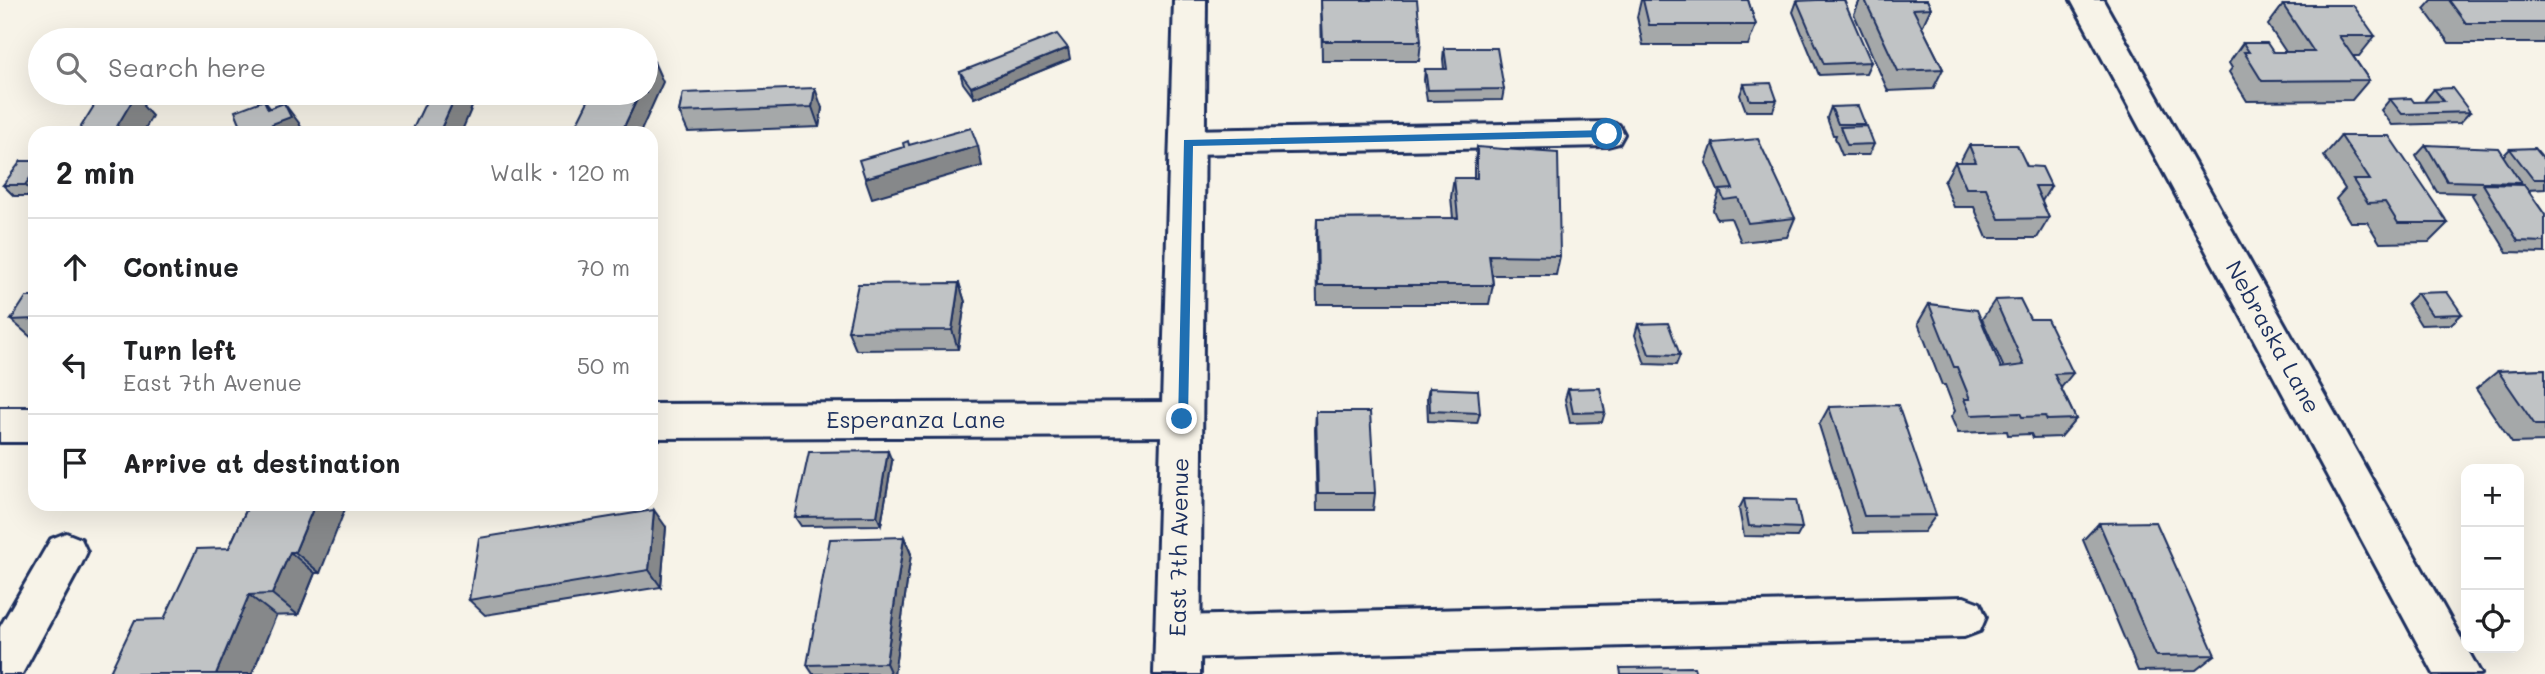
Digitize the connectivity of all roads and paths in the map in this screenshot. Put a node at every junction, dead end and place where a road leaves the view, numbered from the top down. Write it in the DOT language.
graph roads {
  1 [pos="1190,0"];
  2 [pos="2087,0"];
  3 [pos="1607,134"];
  4 [pos="1188,142"];
  5 [pos="1182,419"];
  6 [pos="658,421"];
  7 [pos="0,425"];
  8 [pos="28,425"];
  9 [pos="66,552"];
  10 [pos="1964,617"];
  11 [pos="1177,656"];
  12 [pos="0,670"];
  13 [pos="2458,674"];
  1 -- 4 [label="street, East 7th Avenue"];
  2 -- 13 [label="street, Nebraska Lane"];
  3 -- 4 [label="street"];
  4 -- 5 [label="street, East 7th Avenue"];
  5 -- 6 [label="street, Esperanza Lane"];
  5 -- 11 [label="street, East 7th Avenue"];
  7 -- 8 [label="street"];
  9 -- 12 [label="street"];
  10 -- 11 [label="street"];
}
